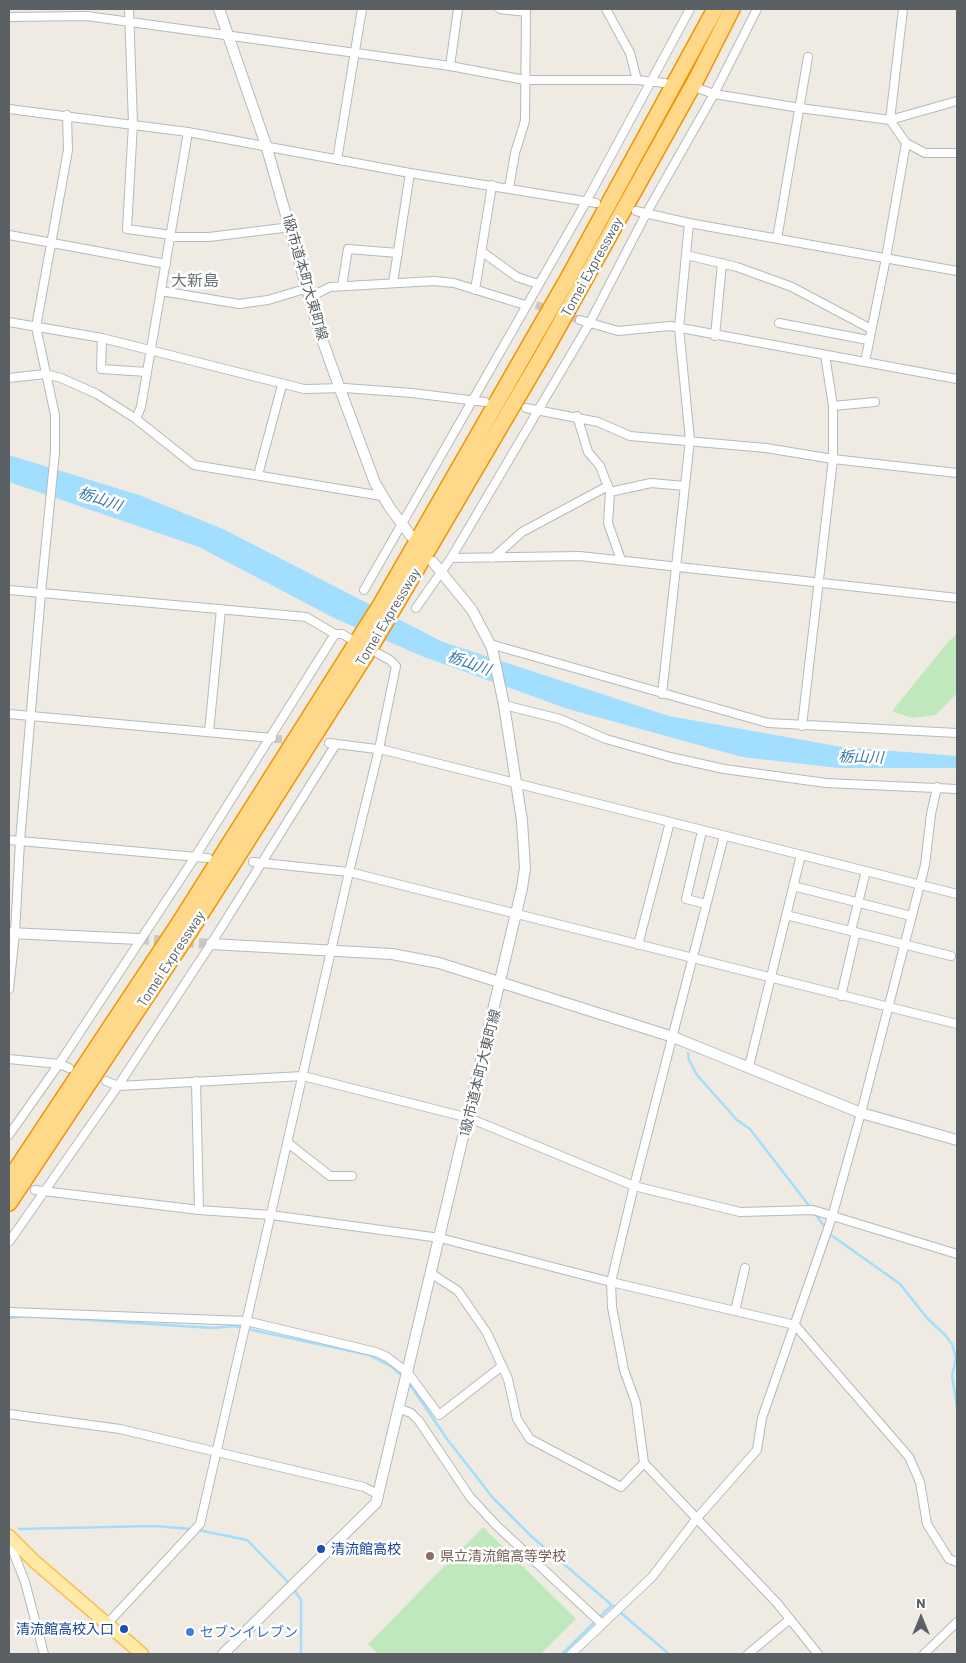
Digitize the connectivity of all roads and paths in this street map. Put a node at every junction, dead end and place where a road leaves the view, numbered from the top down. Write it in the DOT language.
graph roads {
  1 [pos="130,9"];
  2 [pos="219,9"];
  3 [pos="362,9"];
  4 [pos="458,9"];
  5 [pos="500,9"];
  6 [pos="606,9"];
  7 [pos="690,9"];
  8 [pos="715,9"];
  9 [pos="732,9"];
  10 [pos="757,9"];
  11 [pos="904,9"];
  12 [pos="526,10"];
  13 [pos="9,17"];
  14 [pos="130,22"];
  15 [pos="228,35"];
  16 [pos="355,53"];
  17 [pos="808,57"];
  18 [pos="450,66"];
  19 [pos="526,80"];
  20 [pos="637,80"];
  21 [pos="653,81"];
  22 [pos="665,83"];
  23 [pos="700,89"];
  24 [pos="714,94"];
  25 [pos="957,101"];
  26 [pos="800,108"];
  27 [pos="9,109"];
  28 [pos="67,115"];
  29 [pos="890,120"];
  30 [pos="133,124"];
  31 [pos="188,132"];
  32 [pos="906,143"];
  33 [pos="266,145"];
  34 [pos="957,153"];
  35 [pos="337,160"];
  36 [pos="410,173"];
  37 [pos="492,185"];
  38 [pos="509,188"];
  39 [pos="586,202"];
  40 [pos="596,204"];
  41 [pos="636,211"];
  42 [pos="646,214"];
  43 [pos="690,223"];
  44 [pos="291,227"];
  45 [pos="9,235"];
  46 [pos="171,236"];
  47 [pos="777,239"];
  48 [pos="53,243"];
  49 [pos="481,251"];
  50 [pos="398,253"];
  51 [pos="686,254"];
  52 [pos="886,258"];
  53 [pos="722,262"];
  54 [pos="166,264"];
  55 [pos="957,271"];
  56 [pos="393,283"];
  57 [pos="538,284"];
  58 [pos="342,286"];
  59 [pos="475,290"];
  60 [pos="161,291"];
  61 [pos="309,292"];
  62 [pos="526,304"];
  63 [pos="536,305"];
  64 [pos="580,320"];
  65 [pos="9,322"];
  66 [pos="779,323"];
  67 [pos="589,324"];
  68 [pos="36,327"];
  69 [pos="679,328"];
  70 [pos="871,329"];
  71 [pos="715,336"];
  72 [pos="102,338"];
  73 [pos="868,340"];
  74 [pos="151,351"];
  75 [pos="825,354"];
  76 [pos="865,362"];
  77 [pos="147,372"];
  78 [pos="45,374"];
  79 [pos="9,378"];
  80 [pos="957,379"];
  81 [pos="282,385"];
  82 [pos="340,389"];
  83 [pos="472,400"];
  84 [pos="485,402"];
  85 [pos="875,402"];
  86 [pos="833,406"];
  87 [pos="526,408"];
  88 [pos="537,410"];
  89 [pos="577,416"];
  90 [pos="136,419"];
  91 [pos="690,440"];
  92 [pos="833,459"];
  93 [pos="957,473"];
  94 [pos="258,475"];
  95 [pos="685,486"];
  96 [pos="609,489"];
  97 [pos="382,496"];
  98 [pos="401,524"];
  99 [pos="411,536"];
  100 [pos="451,558"];
  101 [pos="492,558"];
  102 [pos="621,560"];
  103 [pos="433,562"];
  104 [pos="676,566"];
  105 [pos="441,572"];
  106 [pos="818,582"];
  107 [pos="9,590"];
  108 [pos="364,590"];
  109 [pos="41,593"];
  110 [pos="957,598"];
  111 [pos="387,606"];
  112 [pos="416,608"];
  113 [pos="221,609"];
  114 [pos="335,634"];
  115 [pos="364,643"];
  116 [pos="491,646"];
  117 [pos="662,694"];
  118 [pos="504,703"];
  119 [pos="9,714"];
  120 [pos="32,716"];
  121 [pos="802,726"];
  122 [pos="209,732"];
  123 [pos="957,733"];
  124 [pos="272,738"];
  125 [pos="379,749"];
  126 [pos="516,783"];
  127 [pos="936,787"];
  128 [pos="957,788"];
  129 [pos="670,822"];
  130 [pos="702,831"];
  131 [pos="724,836"];
  132 [pos="9,840"];
  133 [pos="20,841"];
  134 [pos="801,855"];
  135 [pos="195,857"];
  136 [pos="208,858"];
  137 [pos="254,862"];
  138 [pos="262,863"];
  139 [pos="866,871"];
  140 [pos="349,872"];
  141 [pos="919,884"];
  142 [pos="793,886"];
  143 [pos="957,894"];
  144 [pos="858,903"];
  145 [pos="706,904"];
  146 [pos="517,915"];
  147 [pos="786,915"];
  148 [pos="911,916"];
  149 [pos="854,932"];
  150 [pos="12,933"];
  151 [pos="139,939"];
  152 [pos="211,944"];
  153 [pos="904,944"];
  154 [pos="638,945"];
  155 [pos="332,950"];
  156 [pos="951,956"];
  157 [pos="692,959"];
  158 [pos="770,978"];
  159 [pos="502,982"];
  160 [pos="9,989"];
  161 [pos="841,996"];
  162 [pos="888,1007"];
  163 [pos="957,1024"];
  164 [pos="673,1037"];
  165 [pos="9,1058"];
  166 [pos="59,1064"];
  167 [pos="749,1066"];
  168 [pos="69,1068"];
  169 [pos="303,1076"];
  170 [pos="106,1081"];
  171 [pos="196,1081"];
  172 [pos="118,1086"];
  173 [pos="861,1113"];
  174 [pos="468,1118"];
  175 [pos="9,1135"];
  176 [pos="957,1140"];
  177 [pos="288,1143"];
  178 [pos="352,1176"];
  179 [pos="9,1180"];
  180 [pos="634,1186"];
  181 [pos="34,1190"];
  182 [pos="44,1192"];
  183 [pos="9,1203"];
  184 [pos="200,1210"];
  185 [pos="271,1215"];
  186 [pos="832,1217"];
  187 [pos="440,1238"];
  188 [pos="9,1242"];
  189 [pos="957,1254"];
  190 [pos="745,1268"];
  191 [pos="432,1274"];
  192 [pos="611,1282"];
  193 [pos="735,1311"];
  194 [pos="9,1312"];
  195 [pos="246,1321"];
  196 [pos="794,1325"];
  197 [pos="502,1366"];
  198 [pos="408,1372"];
  199 [pos="400,1409"];
  200 [pos="9,1414"];
  201 [pos="217,1451"];
  202 [pos="644,1463"];
  203 [pos="379,1494"];
  204 [pos="697,1518"];
  205 [pos="9,1536"];
  206 [pos="9,1541"];
  207 [pos="34,1561"];
  208 [pos="957,1562"];
  209 [pos="19,1567"];
  210 [pos="790,1619"];
  211 [pos="600,1622"];
  212 [pos="957,1622"];
  213 [pos="107,1624"];
  214 [pos="44,1654"];
  215 [pos="142,1654"];
  216 [pos="223,1654"];
  217 [pos="571,1654"];
  218 [pos="748,1654"];
  219 [pos="818,1654"];
  220 [pos="924,1654"];
  1 -- 14 [label="street"];
  2 -- 15 [label="street, 1級市道本町大東町線"];
  3 -- 16 [label="street"];
  4 -- 18 [label="street"];
  5 -- 12 [label="street"];
  6 -- 20 [label="street"];
  7 -- 21 [label="street"];
  8 -- 111 [label="highway, Tomei Expressway"];
  9 -- 111 [label="highway, Tomei Expressway"];
  10 -- 24 [label="street"];
  11 -- 29 [label="street"];
  12 -- 19 [label="street"];
  13 -- 14 [label="street"];
  14 -- 15 [label="street"];
  14 -- 30 [label="street"];
  15 -- 16 [label="street"];
  15 -- 33 [label="street, 1級市道本町大東町線"];
  16 -- 18 [label="street"];
  16 -- 35 [label="street"];
  17 -- 26 [label="street"];
  18 -- 19 [label="street"];
  19 -- 20 [label="street"];
  19 -- 38 [label="street"];
  20 -- 21 [label="street"];
  21 -- 22 [label="street"];
  21 -- 39 [label="street"];
  23 -- 24 [label="street"];
  24 -- 26 [label="street"];
  24 -- 42 [label="street"];
  25 -- 29 [label="street"];
  26 -- 29 [label="street"];
  26 -- 47 [label="street"];
  27 -- 28 [label="street"];
  28 -- 30 [label="street"];
  28 -- 48 [label="street"];
  29 -- 32 [label="street"];
  30 -- 31 [label="street"];
  30 -- 46 [label="street"];
  31 -- 33 [label="street"];
  31 -- 46 [label="street"];
  32 -- 34 [label="street"];
  32 -- 52 [label="street"];
  33 -- 35 [label="street"];
  33 -- 44 [label="street, 1級市道本町大東町線"];
  35 -- 36 [label="street"];
  36 -- 37 [label="street"];
  36 -- 50 [label="street"];
  37 -- 38 [label="street"];
  37 -- 49 [label="street"];
  38 -- 39 [label="street"];
  39 -- 40 [label="street"];
  39 -- 57 [label="street"];
  41 -- 42 [label="street"];
  42 -- 43 [label="street"];
  42 -- 67 [label="street"];
  43 -- 47 [label="street"];
  43 -- 51 [label="street"];
  44 -- 46 [label="street"];
  44 -- 61 [label="street, 1級市道本町大東町線"];
  45 -- 48 [label="street"];
  46 -- 54 [label="street"];
  47 -- 52 [label="street"];
  48 -- 54 [label="street"];
  48 -- 68 [label="street"];
  49 -- 57 [label="street"];
  49 -- 59 [label="street"];
  50 -- 56 [label="street"];
  50 -- 58 [label="street"];
  51 -- 53 [label="street"];
  51 -- 69 [label="street"];
  52 -- 55 [label="street"];
  52 -- 70 [label="street"];
  53 -- 70 [label="street"];
  53 -- 71 [label="street"];
  54 -- 60 [label="street"];
  56 -- 58 [label="street"];
  56 -- 59 [label="street"];
  57 -- 62 [label="street"];
  58 -- 61 [label="street"];
  59 -- 62 [label="street"];
  60 -- 61 [label="street"];
  60 -- 74 [label="street"];
  61 -- 82 [label="street, 1級市道本町大東町線"];
  62 -- 63 [label="street"];
  62 -- 83 [label="street"];
  64 -- 67 [label="street"];
  65 -- 68 [label="street"];
  66 -- 73 [label="street"];
  67 -- 69 [label="street"];
  67 -- 88 [label="street"];
  68 -- 72 [label="street"];
  68 -- 78 [label="street"];
  69 -- 71 [label="street"];
  69 -- 91 [label="street"];
  70 -- 73 [label="street"];
  71 -- 75 [label="street"];
  72 -- 74 [label="street"];
  72 -- 77 [label="street"];
  73 -- 76 [label="street"];
  74 -- 77 [label="street"];
  74 -- 81 [label="street"];
  75 -- 76 [label="street"];
  75 -- 86 [label="street"];
  76 -- 80 [label="street"];
  77 -- 90 [label="street"];
  78 -- 79 [label="street"];
  78 -- 90 [label="street"];
  78 -- 109 [label="street"];
  81 -- 82 [label="street"];
  81 -- 94 [label="street"];
  82 -- 83 [label="street"];
  82 -- 97 [label="street, 1級市道本町大東町線"];
  83 -- 84 [label="street"];
  83 -- 98 [label="street"];
  85 -- 86 [label="street"];
  86 -- 92 [label="street"];
  87 -- 88 [label="street"];
  88 -- 89 [label="street"];
  88 -- 100 [label="street"];
  89 -- 91 [label="street"];
  89 -- 96 [label="street"];
  90 -- 94 [label="street"];
  91 -- 92 [label="street"];
  91 -- 95 [label="street"];
  92 -- 93 [label="street"];
  92 -- 106 [label="street"];
  94 -- 97 [label="street"];
  95 -- 96 [label="street"];
  95 -- 104 [label="street"];
  96 -- 101 [label="street"];
  96 -- 102 [label="street"];
  97 -- 98 [label="street, 1級市道本町大東町線"];
  98 -- 99 [label="street, 1級市道本町大東町線"];
  98 -- 108 [label="street"];
  100 -- 101 [label="street"];
  100 -- 105 [label="street"];
  101 -- 102 [label="street"];
  102 -- 104 [label="street"];
  103 -- 105 [label="street, 1級市道本町大東町線"];
  104 -- 106 [label="street"];
  104 -- 117 [label="street"];
  105 -- 112 [label="street"];
  105 -- 116 [label="street, 1級市道本町大東町線"];
  106 -- 110 [label="street"];
  106 -- 121 [label="street"];
  107 -- 109 [label="street"];
  109 -- 113 [label="street"];
  109 -- 120 [label="street"];
  111 -- 115 [label="highway, Tomei Expressway"];
  113 -- 114 [label="street"];
  113 -- 122 [label="street"];
  114 -- 115 [label="street"];
  114 -- 124 [label="street"];
  115 -- 125 [label="street"];
  115 -- 179 [label="highway, Tomei Expressway"];
  115 -- 183 [label="highway, Tomei Expressway"];
  116 -- 117 [label="street"];
  116 -- 118 [label="street, 1級市道本町大東町線"];
  117 -- 121 [label="street"];
  118 -- 126 [label="street, 1級市道本町大東町線"];
  118 -- 127 [label="street"];
  119 -- 120 [label="street"];
  120 -- 122 [label="street"];
  120 -- 133 [label="street"];
  121 -- 123 [label="street"];
  122 -- 124 [label="street"];
  124 -- 135 [label="street"];
  125 -- 126 [label="street"];
  125 -- 138 [label="street"];
  125 -- 140 [label="street"];
  126 -- 129 [label="street"];
  126 -- 146 [label="street, 1級市道本町大東町線"];
  127 -- 128 [label="street"];
  127 -- 141 [label="street"];
  129 -- 130 [label="street"];
  129 -- 154 [label="street"];
  130 -- 131 [label="street"];
  130 -- 145 [label="street"];
  131 -- 134 [label="street"];
  131 -- 145 [label="street"];
  132 -- 133 [label="street"];
  133 -- 135 [label="street"];
  133 -- 150 [label="street"];
  134 -- 139 [label="street"];
  134 -- 142 [label="street"];
  135 -- 136 [label="street"];
  135 -- 151 [label="street"];
  137 -- 138 [label="street"];
  138 -- 140 [label="street"];
  138 -- 152 [label="street"];
  139 -- 141 [label="street"];
  139 -- 144 [label="street"];
  140 -- 146 [label="street"];
  140 -- 155 [label="street"];
  141 -- 143 [label="street"];
  141 -- 148 [label="street"];
  142 -- 144 [label="street"];
  142 -- 147 [label="street"];
  144 -- 148 [label="street"];
  144 -- 149 [label="street"];
  145 -- 157 [label="street"];
  146 -- 154 [label="street"];
  146 -- 159 [label="street, 1級市道本町大東町線"];
  147 -- 149 [label="street"];
  147 -- 158 [label="street"];
  148 -- 153 [label="street"];
  149 -- 153 [label="street"];
  149 -- 161 [label="street"];
  150 -- 151 [label="street"];
  150 -- 160 [label="street"];
  151 -- 166 [label="street"];
  152 -- 155 [label="street"];
  152 -- 172 [label="street"];
  153 -- 156 [label="street"];
  153 -- 162 [label="street"];
  154 -- 157 [label="street"];
  155 -- 159 [label="street"];
  155 -- 169 [label="street"];
  157 -- 158 [label="street"];
  157 -- 164 [label="street"];
  158 -- 161 [label="street"];
  158 -- 167 [label="street"];
  159 -- 164 [label="street"];
  159 -- 174 [label="street, 1級市道本町大東町線"];
  161 -- 162 [label="street"];
  162 -- 163 [label="street"];
  162 -- 173 [label="street"];
  164 -- 167 [label="street"];
  164 -- 180 [label="street"];
  165 -- 166 [label="street"];
  166 -- 168 [label="street"];
  166 -- 175 [label="street"];
  167 -- 173 [label="street"];
  169 -- 171 [label="street"];
  169 -- 174 [label="street"];
  169 -- 177 [label="street"];
  170 -- 172 [label="street"];
  171 -- 172 [label="street"];
  171 -- 184 [label="street"];
  172 -- 182 [label="street"];
  173 -- 176 [label="street"];
  173 -- 186 [label="street"];
  174 -- 180 [label="street"];
  174 -- 187 [label="street, 1級市道本町大東町線"];
  177 -- 178 [label="street"];
  177 -- 185 [label="street"];
  180 -- 186 [label="street"];
  180 -- 192 [label="street"];
  181 -- 182 [label="street"];
  182 -- 184 [label="street"];
  182 -- 188 [label="street"];
  184 -- 185 [label="street"];
  185 -- 187 [label="street"];
  185 -- 195 [label="street"];
  186 -- 189 [label="street"];
  186 -- 196 [label="street"];
  187 -- 191 [label="street, 1級市道本町大東町線"];
  187 -- 192 [label="street"];
  190 -- 193 [label="street"];
  191 -- 197 [label="street"];
  191 -- 198 [label="street, 1級市道本町大東町線"];
  192 -- 193 [label="street"];
  192 -- 202 [label="street"];
  193 -- 196 [label="street"];
  194 -- 195 [label="street"];
  195 -- 198 [label="street"];
  195 -- 201 [label="street"];
  196 -- 204 [label="street"];
  196 -- 208 [label="street"];
  197 -- 198 [label="street"];
  197 -- 202 [label="street"];
  198 -- 199 [label="street, 1級市道本町大東町線"];
  199 -- 203 [label="street, 1級市道本町大東町線"];
  199 -- 211 [label="street"];
  200 -- 201 [label="street"];
  201 -- 203 [label="street"];
  201 -- 213 [label="street"];
  202 -- 204 [label="street"];
  203 -- 216 [label="street"];
  204 -- 210 [label="street"];
  204 -- 211 [label="street"];
  205 -- 207 [label="main road"];
  206 -- 209 [label="street"];
  207 -- 209 [label="street"];
  207 -- 213 [label="main road"];
  209 -- 214 [label="street"];
  210 -- 218 [label="street"];
  210 -- 219 [label="street"];
  211 -- 217 [label="street"];
  212 -- 220 [label="street"];
  213 -- 215 [label="main road"];
}
